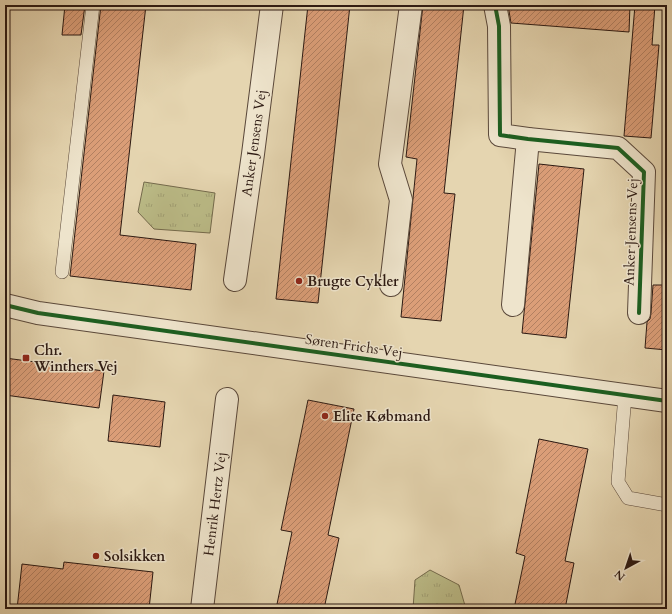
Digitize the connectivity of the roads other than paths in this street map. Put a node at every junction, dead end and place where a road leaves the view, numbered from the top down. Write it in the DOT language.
graph roads {
  1 [pos="93,5"];
  2 [pos="272,5"];
  3 [pos="411,5"];
  4 [pos="495,5"];
  5 [pos="528,139"];
  6 [pos="62,272"];
  7 [pos="235,280"];
  8 [pos="391,285"];
  9 [pos="5,305"];
  10 [pos="513,305"];
  11 [pos="5,312"];
  12 [pos="38,313"];
  13 [pos="639,313"];
  14 [pos="625,395"];
  15 [pos="228,399"];
  16 [pos="667,401"];
  17 [pos="667,505"];
  18 [pos="202,609"];
  1 -- 6 [label="lane"];
  2 -- 7 [label="street, Anker Jensens Vej"];
  3 -- 8 [label="street"];
  4 -- 5 [label="street, Anker Jensens Vej"];
  5 -- 10 [label="street"];
  5 -- 13 [label="street, Anker Jensens Vej"];
  9 -- 12 [label="street, Søren Frichs Vej"];
  11 -- 12 [label="street, Søren Frichs Vej"];
  12 -- 14 [label="street, Søren Frichs Vej"];
  14 -- 16 [label="street, Søren Frichs Vej"];
  14 -- 17 [label="lane"];
  15 -- 18 [label="street, Henrik Hertz Vej"];
}
